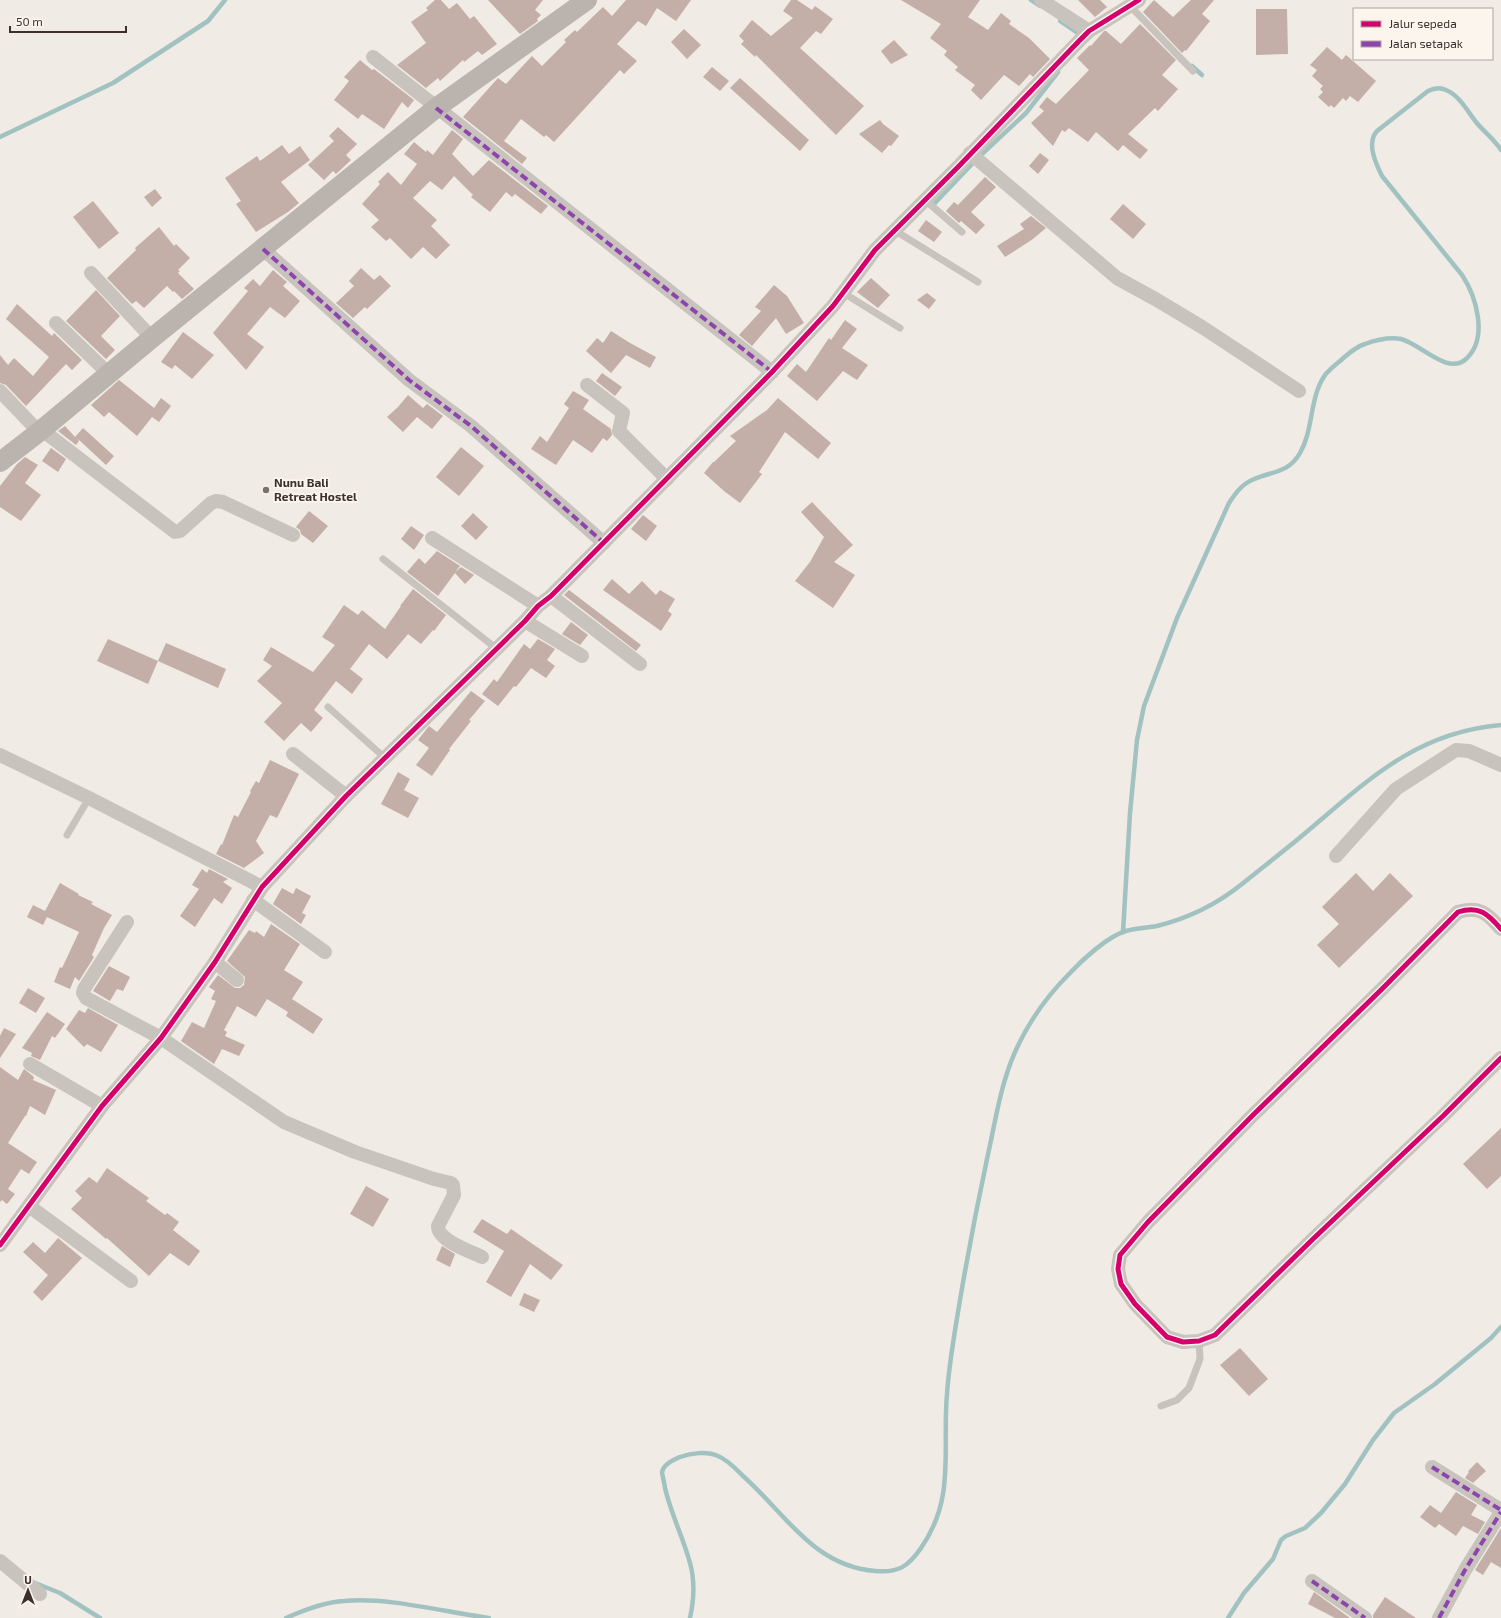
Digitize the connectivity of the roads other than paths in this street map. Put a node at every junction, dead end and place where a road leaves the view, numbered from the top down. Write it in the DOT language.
graph roads {
  1 [pos="587,0"];
  2 [pos="1041,0"];
  3 [pos="1134,5"];
  4 [pos="1085,35"];
  5 [pos="372,57"];
  6 [pos="1193,71"];
  7 [pos="442,113"];
  8 [pos="970,153"];
  9 [pos="925,200"];
  10 [pos="894,230"];
  11 [pos="962,232"];
  12 [pos="264,250"];
  13 [pos="91,273"];
  14 [pos="978,282"];
  15 [pos="842,292"];
  16 [pos="56,323"];
  17 [pos="900,328"];
  18 [pos="152,338"];
  19 [pos="772,372"];
  20 [pos="109,374"];
  21 [pos="587,385"];
  22 [pos="0,391"];
  23 [pos="1299,391"];
  24 [pos="41,431"];
  25 [pos="0,462"];
  26 [pos="667,479"];
  27 [pos="293,535"];
  28 [pos="432,538"];
  29 [pos="604,543"];
  30 [pos="383,559"];
  31 [pos="551,596"];
  32 [pos="538,606"];
  33 [pos="525,622"];
  34 [pos="497,649"];
  35 [pos="582,656"];
  36 [pos="640,664"];
  37 [pos="328,707"];
  38 [pos="293,754"];
  39 [pos="0,755"];
  40 [pos="385,758"];
  41 [pos="1501,765"];
  42 [pos="346,796"];
  43 [pos="89,798"];
  44 [pos="67,835"];
  45 [pos="1336,856"];
  46 [pos="262,887"];
  47 [pos="253,900"];
  48 [pos="127,922"];
  49 [pos="1501,929"];
  50 [pos="325,952"];
  51 [pos="215,962"];
  52 [pos="237,980"];
  53 [pos="161,1038"];
  54 [pos="1501,1058"];
  55 [pos="30,1064"];
  56 [pos="102,1106"];
  57 [pos="30,1206"];
  58 [pos="0,1245"];
  59 [pos="482,1257"];
  60 [pos="131,1282"];
  61 [pos="1198,1341"];
  62 [pos="1161,1406"];
  63 [pos="1432,1467"];
  64 [pos="1501,1511"];
  65 [pos="0,1561"];
  66 [pos="1312,1582"];
  67 [pos="40,1594"];
  68 [pos="1365,1618"];
  69 [pos="1439,1618"];
  1 -- 7 [label="street"];
  2 -- 4 [label="street"];
  3 -- 4 [label="street"];
  3 -- 6 [label="lane"];
  4 -- 8 [label="street"];
  5 -- 7 [label="street"];
  7 -- 12 [label="street"];
  7 -- 19 [label="street"];
  8 -- 9 [label="street"];
  8 -- 23 [label="street"];
  9 -- 10 [label="street"];
  9 -- 11 [label="lane"];
  10 -- 14 [label="lane"];
  10 -- 15 [label="street"];
  12 -- 18 [label="street"];
  12 -- 29 [label="street"];
  13 -- 18 [label="street"];
  15 -- 17 [label="lane"];
  15 -- 19 [label="street"];
  16 -- 20 [label="street"];
  18 -- 20 [label="street"];
  19 -- 26 [label="street"];
  20 -- 24 [label="street"];
  21 -- 26 [label="street"];
  22 -- 24 [label="street"];
  24 -- 25 [label="street"];
  24 -- 27 [label="street"];
  26 -- 29 [label="street"];
  28 -- 32 [label="street"];
  29 -- 31 [label="street"];
  30 -- 34 [label="lane"];
  31 -- 32 [label="street"];
  31 -- 36 [label="street"];
  32 -- 33 [label="street"];
  33 -- 34 [label="street"];
  33 -- 35 [label="street"];
  34 -- 40 [label="street"];
  37 -- 40 [label="lane"];
  38 -- 42 [label="street"];
  39 -- 43 [label="street"];
  40 -- 42 [label="street"];
  41 -- 45 [label="street"];
  42 -- 46 [label="street"];
  43 -- 44 [label="lane"];
  43 -- 46 [label="street"];
  46 -- 47 [label="street"];
  47 -- 50 [label="street"];
  47 -- 51 [label="street"];
  48 -- 53 [label="street"];
  49 -- 61 [label="street"];
  51 -- 52 [label="street"];
  51 -- 53 [label="street"];
  53 -- 56 [label="street"];
  53 -- 59 [label="street"];
  54 -- 61 [label="street"];
  55 -- 56 [label="street"];
  56 -- 57 [label="street"];
  57 -- 58 [label="street"];
  57 -- 60 [label="street"];
  61 -- 62 [label="lane"];
  63 -- 64 [label="street"];
  64 -- 69 [label="street"];
  65 -- 67 [label="street"];
  66 -- 68 [label="street"];
}
